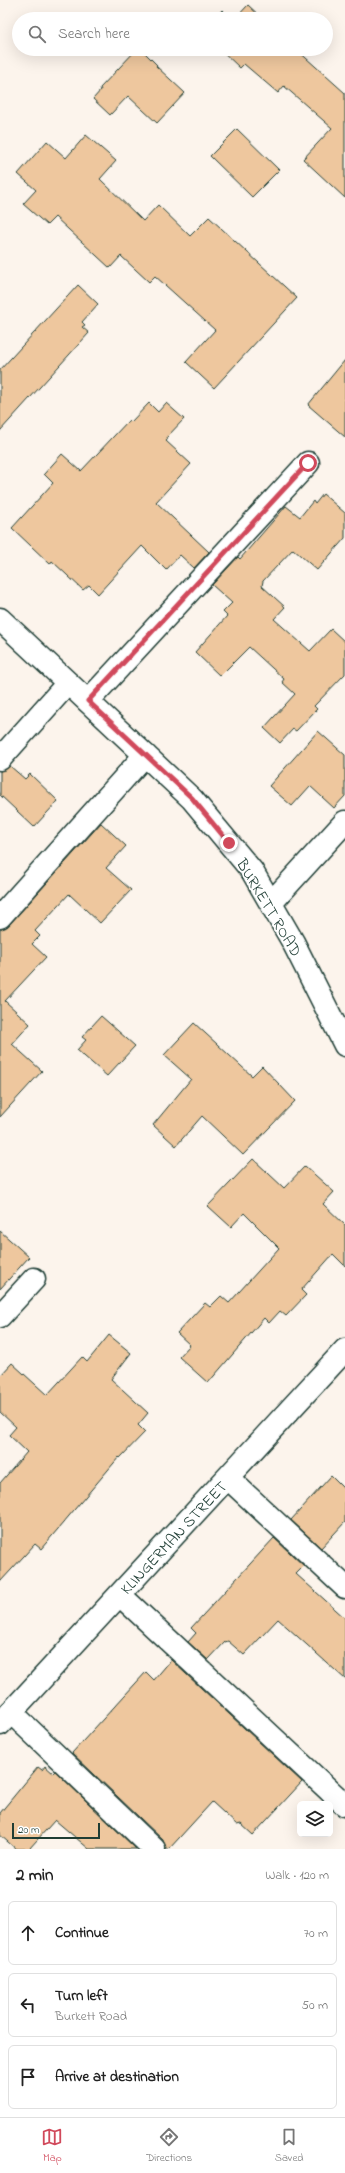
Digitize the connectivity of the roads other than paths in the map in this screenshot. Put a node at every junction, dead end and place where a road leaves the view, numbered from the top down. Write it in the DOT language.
graph roads {
  1 [pos="308,463"];
  2 [pos="0,619"];
  3 [pos="68,683"];
  4 [pos="88,701"];
  5 [pos="145,755"];
  6 [pos="0,759"];
  7 [pos="345,822"];
  8 [pos="271,903"];
  9 [pos="0,917"];
  10 [pos="345,1045"];
  11 [pos="34,1279"];
  12 [pos="0,1316"];
  13 [pos="345,1350"];
  14 [pos="228,1478"];
  15 [pos="345,1587"];
  16 [pos="120,1595"];
  17 [pos="5,1718"];
  18 [pos="345,1805"];
  19 [pos="154,1849"];
  1 -- 4 [label="street"];
  2 -- 3 [label="street, BURKETT ROAD"];
  3 -- 4 [label="street, BURKETT ROAD"];
  3 -- 6 [label="street"];
  4 -- 5 [label="street, BURKETT ROAD"];
  5 -- 8 [label="street, BURKETT ROAD"];
  5 -- 9 [label="street"];
  7 -- 8 [label="street"];
  8 -- 10 [label="street, BURKETT ROAD"];
  11 -- 12 [label="street"];
  13 -- 14 [label="street, KLINGERMAN STREET"];
  14 -- 15 [label="street"];
  14 -- 16 [label="street, KLINGERMAN STREET"];
  16 -- 17 [label="street, KLINGERMAN STREET"];
  16 -- 18 [label="street"];
  17 -- 19 [label="street"];
}
